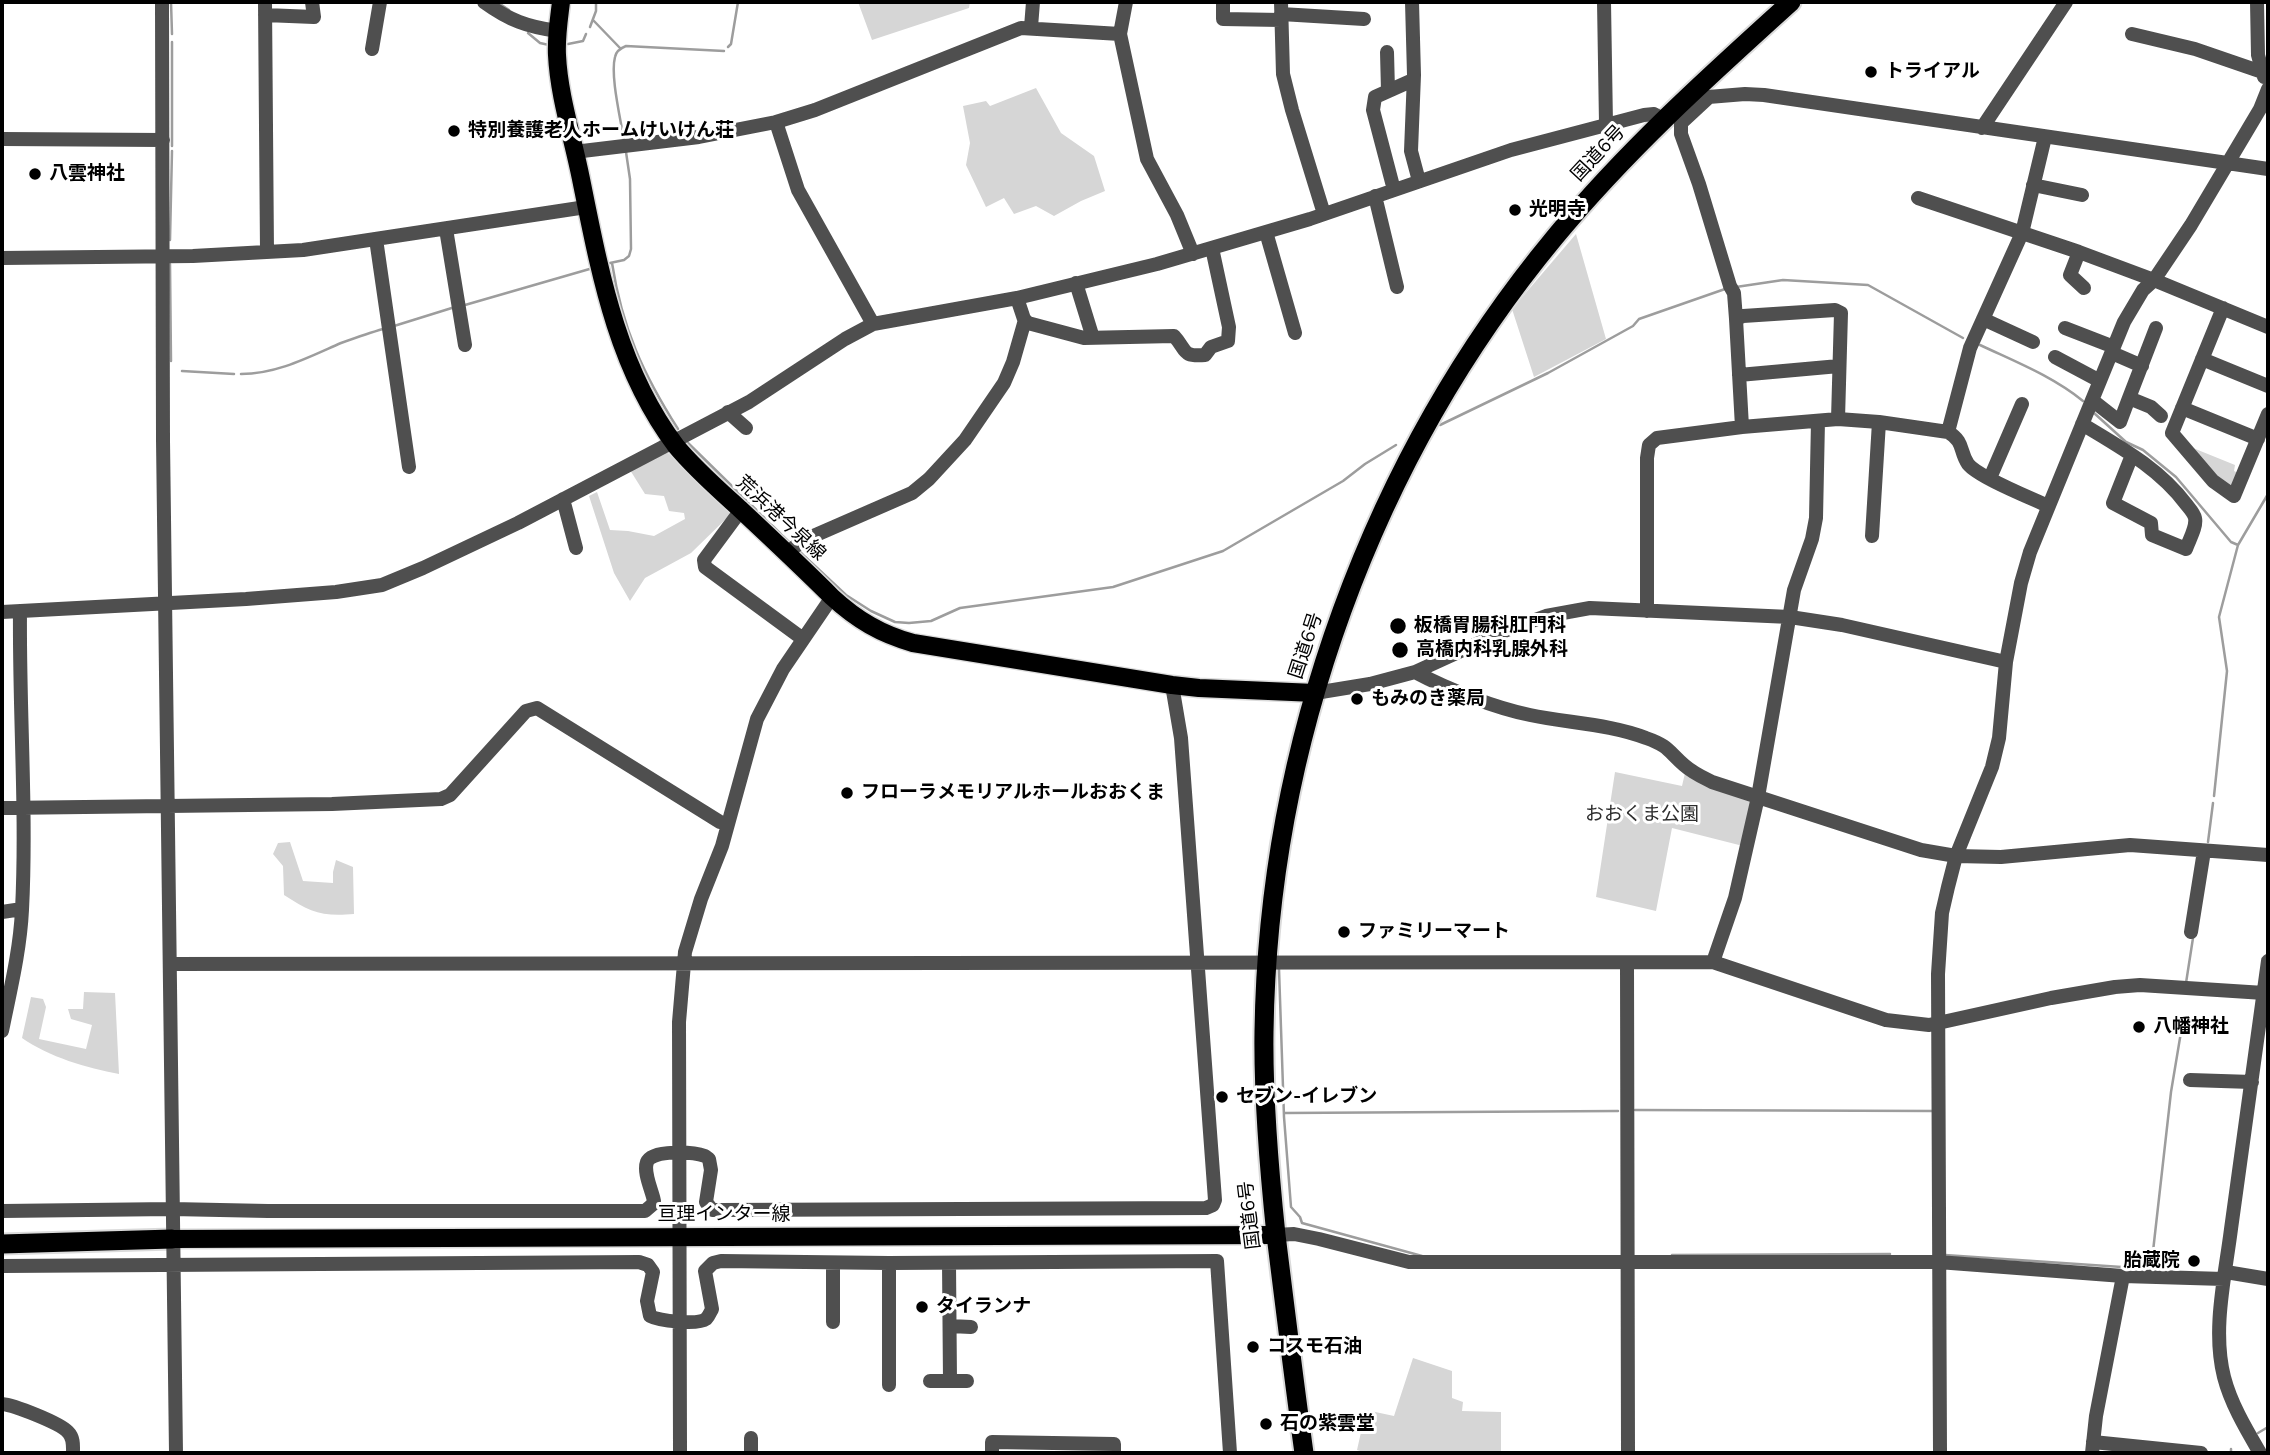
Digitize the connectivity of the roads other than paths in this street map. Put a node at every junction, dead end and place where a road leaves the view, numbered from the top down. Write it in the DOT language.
graph roads {
  1 [pos="162,2"];
  2 [pos="312,2"];
  3 [pos="380,2"];
  4 [pos="484,2"];
  5 [pos="561,2"];
  6 [pos="1033,2"];
  7 [pos="1126,2"];
  8 [pos="1223,2"];
  9 [pos="1412,2"];
  10 [pos="1604,2"];
  11 [pos="1791,2"];
  12 [pos="2066,2"];
  13 [pos="265,8"];
  14 [pos="2261,11"];
  15 [pos="1281,12"];
  16 [pos="1364,19"];
  17 [pos="1031,27"];
  18 [pos="558,31"];
  19 [pos="1119,34"];
  20 [pos="2132,34"];
  21 [pos="372,49"];
  22 [pos="1387,52"];
  23 [pos="2262,72"];
  24 [pos="1413,80"];
  25 [pos="2268,89"];
  26 [pos="1388,91"];
  27 [pos="1710,97"];
  28 [pos="1684,99"];
  29 [pos="1663,119"];
  30 [pos="776,122"];
  31 [pos="1606,124"];
  32 [pos="1982,128"];
  33 [pos="2045,137"];
  34 [pos="2,139"];
  35 [pos="163,140"];
  36 [pos="574,152"];
  37 [pos="2226,163"];
  38 [pos="2268,170"];
  39 [pos="1419,181"];
  40 [pos="2033,185"];
  41 [pos="1394,190"];
  42 [pos="2082,195"];
  43 [pos="1375,196"];
  44 [pos="1918,198"];
  45 [pos="586,207"];
  46 [pos="1324,214"];
  47 [pos="446,229"];
  48 [pos="1266,232"];
  49 [pos="2022,233"];
  50 [pos="376,239"];
  51 [pos="1212,248"];
  52 [pos="267,252"];
  53 [pos="2079,252"];
  54 [pos="1193,254"];
  55 [pos="162,257"];
  56 [pos="2,258"];
  57 [pos="2154,279"];
  58 [pos="1076,283"];
  59 [pos="1397,287"];
  60 [pos="2084,288"];
  61 [pos="1017,298"];
  62 [pos="2223,308"];
  63 [pos="1736,319"];
  64 [pos="1983,319"];
  65 [pos="1025,320"];
  66 [pos="873,324"];
  67 [pos="2268,327"];
  68 [pos="2065,328"];
  69 [pos="2156,328"];
  70 [pos="1295,333"];
  71 [pos="1093,338"];
  72 [pos="2034,342"];
  73 [pos="465,345"];
  74 [pos="2113,350"];
  75 [pos="2055,356"];
  76 [pos="2202,359"];
  77 [pos="1839,366"];
  78 [pos="2141,366"];
  79 [pos="1739,374"];
  80 [pos="2100,381"];
  81 [pos="2268,386"];
  82 [pos="2129,398"];
  83 [pos="2092,400"];
  84 [pos="2022,404"];
  85 [pos="2182,408"];
  86 [pos="728,412"];
  87 [pos="2268,414"];
  88 [pos="2161,416"];
  89 [pos="1839,419"];
  90 [pos="1818,421"];
  91 [pos="1879,422"];
  92 [pos="2082,424"];
  93 [pos="1742,427"];
  94 [pos="746,428"];
  95 [pos="1948,432"];
  96 [pos="2258,439"];
  97 [pos="673,440"];
  98 [pos="2132,455"];
  99 [pos="409,467"];
  100 [pos="1990,478"];
  101 [pos="563,499"];
  102 [pos="2048,506"];
  103 [pos="741,510"];
  104 [pos="1872,536"];
  105 [pos="576,548"];
  106 [pos="787,553"];
  107 [pos="832,597"];
  108 [pos="166,603"];
  109 [pos="20,611"];
  110 [pos="1647,611"];
  111 [pos="2,612"];
  112 [pos="1790,617"];
  113 [pos="803,639"];
  114 [pos="2006,662"];
  115 [pos="1415,672"];
  116 [pos="1172,685"];
  117 [pos="1315,693"];
  118 [pos="1758,797"];
  119 [pos="168,806"];
  120 [pos="22,807"];
  121 [pos="2,808"];
  122 [pos="729,824"];
  123 [pos="2204,851"];
  124 [pos="2268,855"];
  125 [pos="1956,856"];
  126 [pos="22,909"];
  127 [pos="2,912"];
  128 [pos="2191,932"];
  129 [pos="2268,961"];
  130 [pos="1267,962"];
  131 [pos="1713,962"];
  132 [pos="1198,963"];
  133 [pos="1627,963"];
  134 [pos="170,964"];
  135 [pos="683,964"];
  136 [pos="2264,993"];
  137 [pos="1939,1022"];
  138 [pos="2,1028"];
  139 [pos="2190,1080"];
  140 [pos="2252,1082"];
  141 [pos="679,1153"];
  142 [pos="172,1209"];
  143 [pos="2,1211"];
  144 [pos="2,1234"];
  145 [pos="1276,1235"];
  146 [pos="680,1236"];
  147 [pos="172,1238"];
  148 [pos="2,1244"];
  149 [pos="1627,1262"];
  150 [pos="1938,1262"];
  151 [pos="833,1263"];
  152 [pos="889,1263"];
  153 [pos="949,1263"];
  154 [pos="2,1266"];
  155 [pos="173,1267"];
  156 [pos="2123,1276"];
  157 [pos="2225,1276"];
  158 [pos="2268,1279"];
  159 [pos="679,1321"];
  160 [pos="833,1322"];
  161 [pos="950,1326"];
  162 [pos="971,1327"];
  163 [pos="930,1381"];
  164 [pos="950,1381"];
  165 [pos="967,1381"];
  166 [pos="889,1385"];
  167 [pos="2,1404"];
  168 [pos="1053,1448"];
  169 [pos="2092,1448"];
  170 [pos="73,1453"];
  171 [pos="176,1453"];
  172 [pos="680,1453"];
  173 [pos="992,1453"];
  174 [pos="1114,1453"];
  175 [pos="1230,1453"];
  176 [pos="1304,1453"];
  177 [pos="1628,1453"];
  178 [pos="1940,1453"];
  179 [pos="2201,1453"];
  180 [pos="2260,1453"];
  1 -- 35 [label="street"];
  2 -- 13 [label="street"];
  3 -- 21 [label="street"];
  4 -- 18 [label="street"];
  5 -- 18 [label="main road, 荒浜港今泉線"];
  6 -- 17 [label="street"];
  7 -- 19 [label="street"];
  8 -- 15 [label="street"];
  9 -- 24 [label="street"];
  10 -- 31 [label="street"];
  11 -- 28 [label="highway, 国道6号"];
  12 -- 32 [label="street"];
  13 -- 52 [label="street"];
  14 -- 23 [label="street"];
  15 -- 16 [label="street"];
  15 -- 46 [label="street"];
  17 -- 19 [label="street"];
  17 -- 30 [label="street"];
  18 -- 36 [label="main road, 荒浜港今泉線"];
  19 -- 54 [label="street"];
  20 -- 23 [label="street"];
  22 -- 26 [label="street"];
  23 -- 25 [label="street"];
  24 -- 26 [label="street"];
  24 -- 39 [label="street"];
  25 -- 37 [label="street"];
  26 -- 41 [label="street"];
  27 -- 28 [label="street"];
  27 -- 32 [label="street"];
  27 -- 63 [label="street"];
  28 -- 29 [label="highway, 国道6号"];
  29 -- 31 [label="street"];
  29 -- 117 [label="highway, 国道6号"];
  30 -- 36 [label="street"];
  30 -- 66 [label="street"];
  31 -- 39 [label="street"];
  32 -- 33 [label="street"];
  33 -- 37 [label="street"];
  33 -- 40 [label="street"];
  34 -- 35 [label="street"];
  35 -- 55 [label="street"];
  36 -- 45 [label="main road, 荒浜港今泉線"];
  37 -- 38 [label="street"];
  37 -- 57 [label="street"];
  39 -- 41 [label="street"];
  40 -- 42 [label="street"];
  40 -- 49 [label="street"];
  41 -- 43 [label="street"];
  43 -- 46 [label="street"];
  43 -- 59 [label="street"];
  44 -- 49 [label="street"];
  45 -- 47 [label="street"];
  45 -- 97 [label="main road, 荒浜港今泉線"];
  46 -- 48 [label="street"];
  47 -- 50 [label="street"];
  47 -- 73 [label="street"];
  48 -- 51 [label="street"];
  48 -- 70 [label="street"];
  49 -- 53 [label="street"];
  49 -- 64 [label="street"];
  50 -- 52 [label="street"];
  50 -- 99 [label="street"];
  51 -- 54 [label="street"];
  51 -- 71 [label="street"];
  52 -- 55 [label="street"];
  53 -- 57 [label="street"];
  53 -- 60 [label="street"];
  54 -- 58 [label="street"];
  55 -- 56 [label="street"];
  55 -- 108 [label="street"];
  57 -- 62 [label="street"];
  57 -- 74 [label="street"];
  58 -- 61 [label="street"];
  58 -- 71 [label="street"];
  61 -- 65 [label="street"];
  61 -- 66 [label="street"];
  62 -- 67 [label="street"];
  62 -- 76 [label="street"];
  63 -- 77 [label="street"];
  63 -- 79 [label="street"];
  64 -- 72 [label="street"];
  64 -- 95 [label="street"];
  65 -- 71 [label="street"];
  65 -- 106 [label="street"];
  66 -- 86 [label="street"];
  68 -- 74 [label="street"];
  69 -- 78 [label="street"];
  74 -- 78 [label="street"];
  74 -- 80 [label="street"];
  75 -- 80 [label="street"];
  76 -- 81 [label="street"];
  76 -- 85 [label="street"];
  77 -- 79 [label="street"];
  77 -- 89 [label="street"];
  78 -- 82 [label="street"];
  79 -- 93 [label="street"];
  80 -- 83 [label="street"];
  82 -- 83 [label="street"];
  82 -- 88 [label="street"];
  83 -- 92 [label="street"];
  84 -- 100 [label="street"];
  85 -- 96 [label="street"];
  85 -- 96 [label="street"];
  86 -- 94 [label="street"];
  86 -- 97 [label="street"];
  87 -- 96 [label="street"];
  89 -- 90 [label="street"];
  89 -- 91 [label="street"];
  90 -- 93 [label="street"];
  90 -- 112 [label="street"];
  91 -- 95 [label="street"];
  91 -- 104 [label="street"];
  92 -- 98 [label="street"];
  92 -- 102 [label="street"];
  93 -- 110 [label="street"];
  95 -- 100 [label="street"];
  97 -- 101 [label="street"];
  97 -- 103 [label="main road, 荒浜港今泉線"];
  98 -- 98 [label="street"];
  100 -- 102 [label="street"];
  101 -- 105 [label="street"];
  101 -- 108 [label="street"];
  102 -- 114 [label="street"];
  103 -- 106 [label="main road, 荒浜港今泉線"];
  103 -- 113 [label="street"];
  106 -- 107 [label="main road, 荒浜港今泉線"];
  107 -- 113 [label="street"];
  107 -- 116 [label="main road, 荒浜港今泉線"];
  108 -- 109 [label="street"];
  108 -- 119 [label="street"];
  109 -- 111 [label="street"];
  109 -- 120 [label="street"];
  110 -- 112 [label="street"];
  110 -- 115 [label="street"];
  112 -- 114 [label="street"];
  112 -- 118 [label="street"];
  113 -- 122 [label="street"];
  114 -- 125 [label="street"];
  115 -- 117 [label="street"];
  115 -- 118 [label="street"];
  116 -- 117 [label="main road, 荒浜港今泉線"];
  116 -- 132 [label="street"];
  117 -- 130 [label="highway, 国道6号"];
  118 -- 125 [label="street"];
  118 -- 131 [label="street"];
  119 -- 120 [label="street"];
  119 -- 122 [label="street"];
  119 -- 134 [label="street"];
  120 -- 121 [label="street"];
  120 -- 126 [label="street"];
  122 -- 135 [label="street"];
  123 -- 124 [label="street"];
  123 -- 125 [label="street"];
  123 -- 128 [label="street"];
  125 -- 137 [label="street"];
  126 -- 127 [label="street"];
  126 -- 138 [label="street"];
  129 -- 136 [label="street"];
  130 -- 132 [label="street"];
  130 -- 133 [label="street"];
  130 -- 145 [label="highway, 国道6号"];
  131 -- 133 [label="street"];
  131 -- 137 [label="street"];
  132 -- 135 [label="street"];
  132 -- 141 [label="street"];
  133 -- 149 [label="street"];
  134 -- 135 [label="street"];
  134 -- 142 [label="street"];
  135 -- 141 [label="street"];
  136 -- 137 [label="street"];
  136 -- 140 [label="street"];
  137 -- 150 [label="street"];
  139 -- 140 [label="street"];
  140 -- 157 [label="street"];
  141 -- 142 [label="street"];
  141 -- 146 [label="street"];
  142 -- 143 [label="street"];
  142 -- 147 [label="street"];
  144 -- 147 [label="highway"];
  145 -- 146 [label="main road, 亘理インター線"];
  145 -- 149 [label="street"];
  145 -- 176 [label="highway, 国道6号"];
  146 -- 147 [label="main road, 亘理インター線"];
  146 -- 159 [label="street"];
  147 -- 148 [label="highway"];
  147 -- 155 [label="street"];
  149 -- 150 [label="street"];
  149 -- 177 [label="street"];
  150 -- 156 [label="street"];
  150 -- 178 [label="street"];
  151 -- 152 [label="street"];
  151 -- 159 [label="street"];
  151 -- 160 [label="street"];
  152 -- 153 [label="street"];
  152 -- 166 [label="street"];
  153 -- 161 [label="street"];
  153 -- 175 [label="street"];
  154 -- 155 [label="street"];
  155 -- 159 [label="street"];
  155 -- 171 [label="street"];
  156 -- 157 [label="street"];
  156 -- 169 [label="street"];
  157 -- 158 [label="street"];
  157 -- 180 [label="street"];
  159 -- 172 [label="street"];
  161 -- 162 [label="street"];
  161 -- 164 [label="street"];
  163 -- 164 [label="street"];
  164 -- 165 [label="street"];
  167 -- 170 [label="street"];
  168 -- 173 [label="street"];
  168 -- 174 [label="street"];
  169 -- 179 [label="street"];
}
